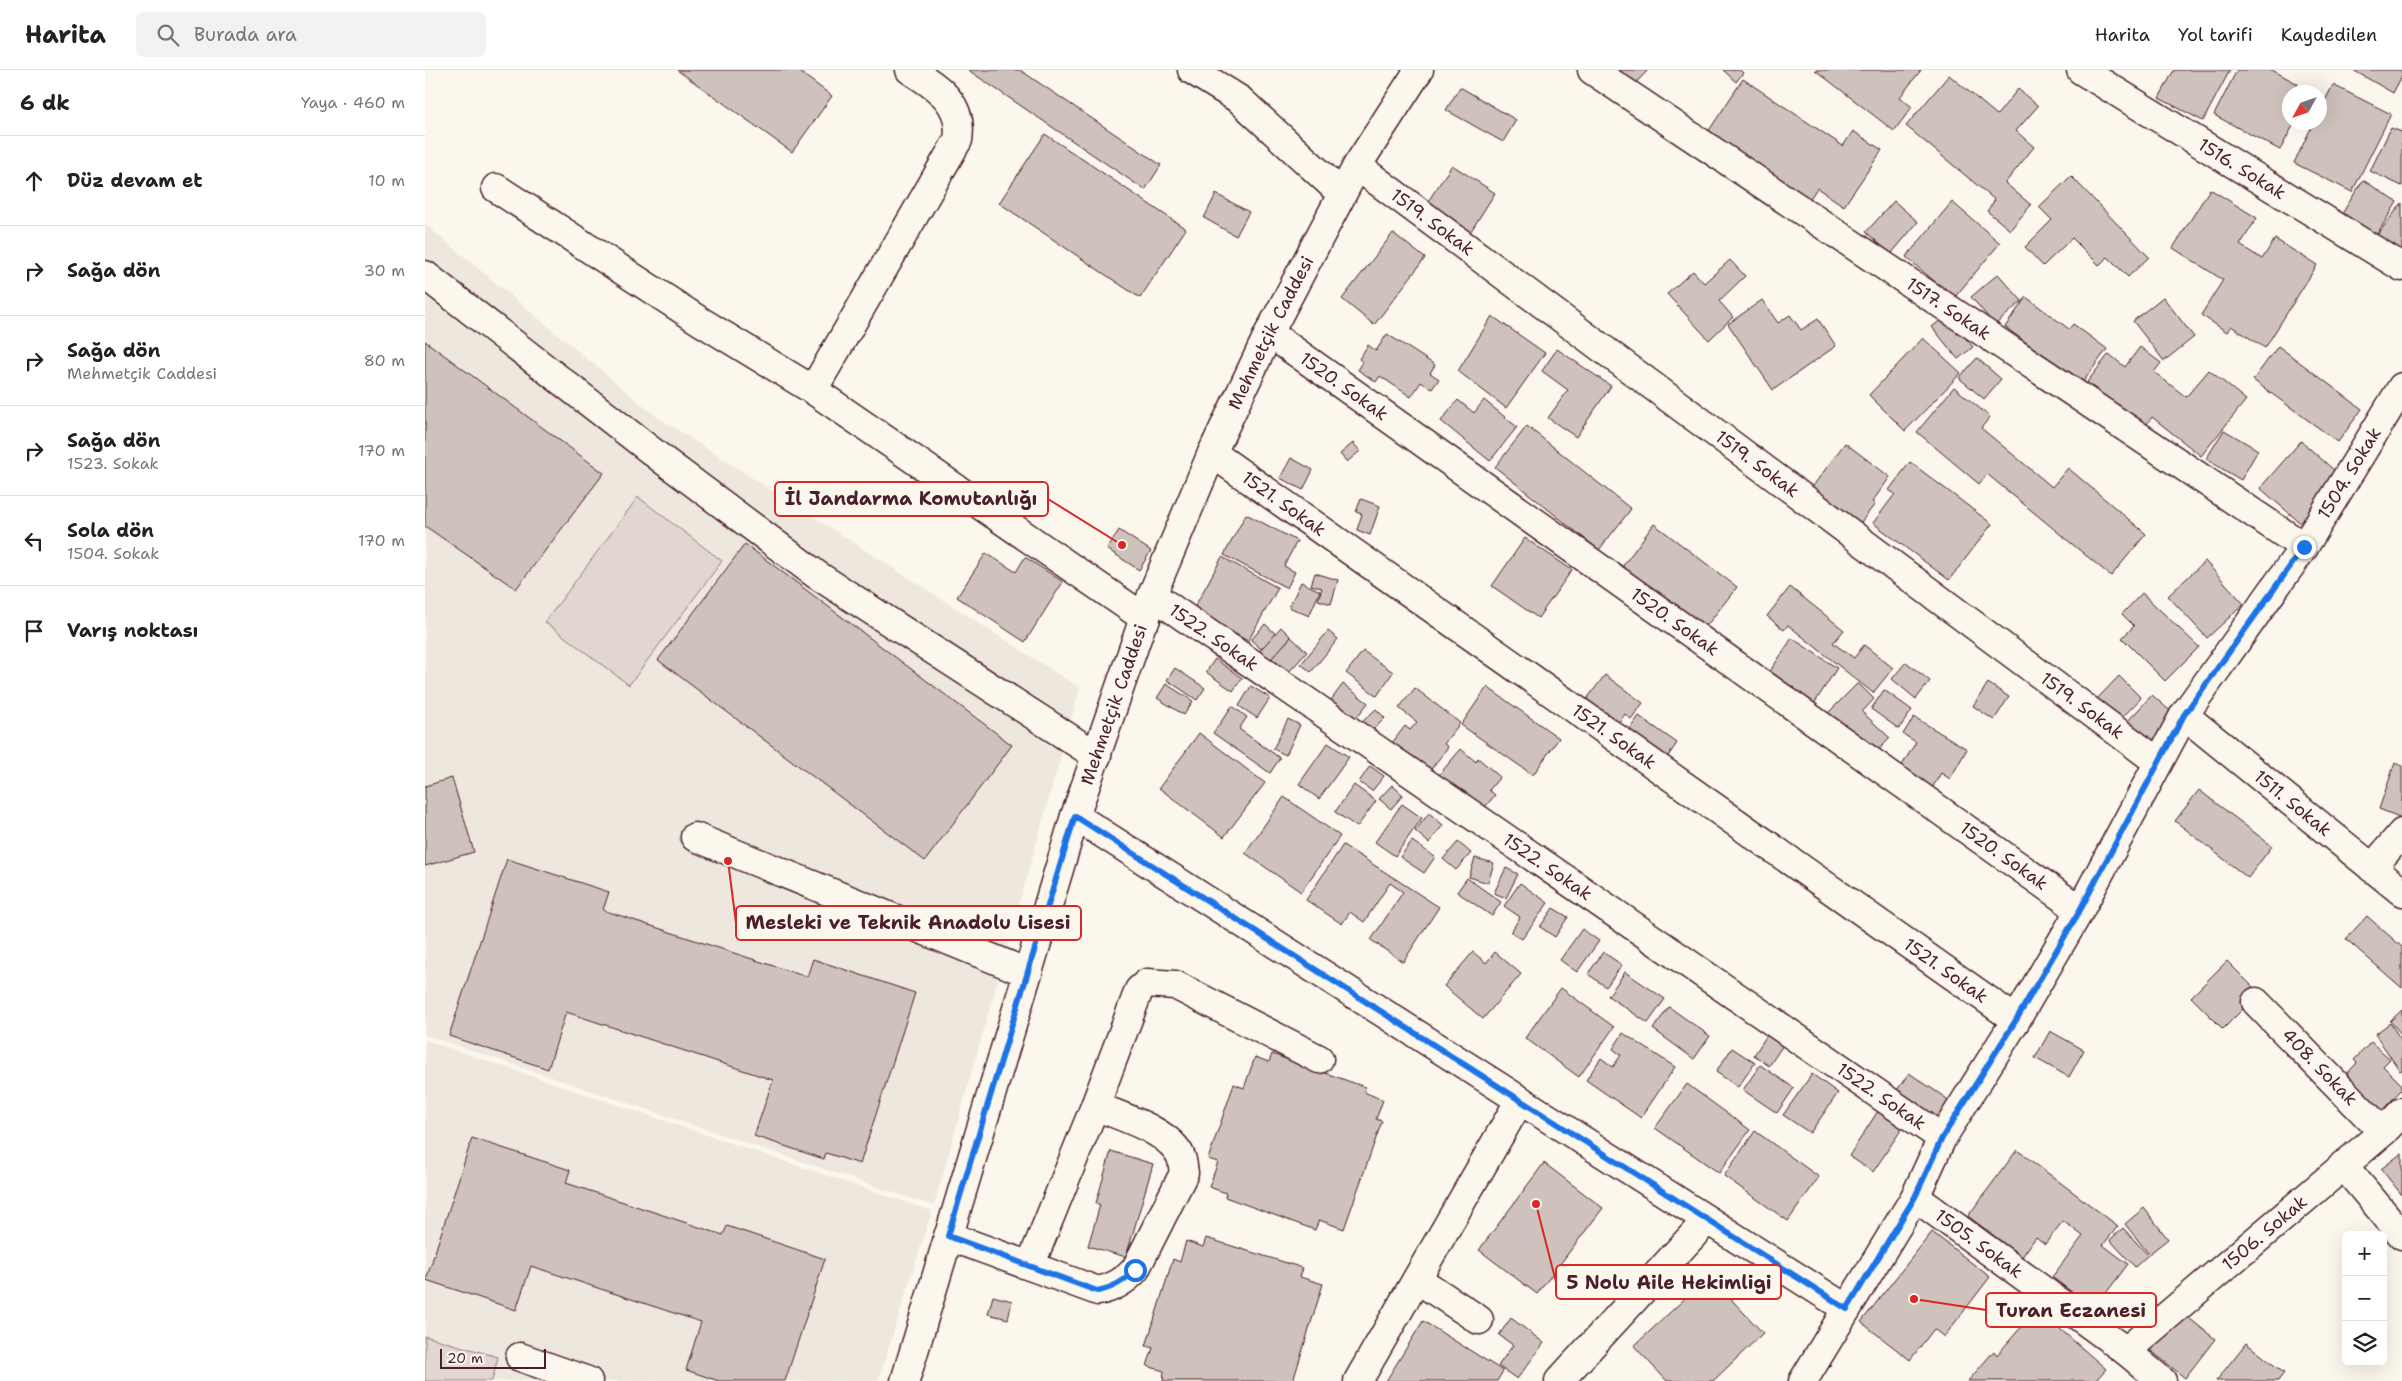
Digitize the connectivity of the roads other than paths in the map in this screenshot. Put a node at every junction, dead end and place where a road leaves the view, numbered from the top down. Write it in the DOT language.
graph roads {
  1 [pos="910,70"];
  2 [pos="1192,70"];
  3 [pos="1419,70"];
  4 [pos="1592,70"];
  5 [pos="2081,70"];
  6 [pos="1357,166"];
  7 [pos="496,188"];
  8 [pos="1342,194"];
  9 [pos="2402,267"];
  10 [pos="425,275"];
  11 [pos="1269,333"];
  12 [pos="2402,387"];
  13 [pos="813,390"];
  14 [pos="1212,453"];
  15 [pos="2304,547"];
  16 [pos="1149,607"];
  17 [pos="2184,715"];
  18 [pos="1097,756"];
  19 [pos="2158,762"];
  20 [pos="1075,816"];
  21 [pos="2402,833"];
  22 [pos="695,837"];
  23 [pos="2372,868"];
  24 [pos="2402,892"];
  25 [pos="2080,910"];
  26 [pos="1028,973"];
  27 [pos="2257,1002"];
  28 [pos="2016,1020"];
  29 [pos="1319,1059"];
  30 [pos="1520,1100"];
  31 [pos="1095,1106"];
  32 [pos="2402,1112"];
  33 [pos="2383,1132"];
  34 [pos="1942,1138"];
  35 [pos="2343,1165"];
  36 [pos="1915,1197"];
  37 [pos="1707,1220"];
  38 [pos="2402,1235"];
  39 [pos="948,1236"];
  40 [pos="1030,1266"];
  41 [pos="1417,1280"];
  42 [pos="1847,1309"];
  43 [pos="1479,1320"];
  44 [pos="2126,1351"];
  45 [pos="520,1357"];
  46 [pos="588,1381"];
  47 [pos="905,1381"];
  48 [pos="1358,1381"];
  49 [pos="1559,1381"];
  50 [pos="1803,1381"];
  51 [pos="2162,1381"];
  1 -- 13 [label="street"];
  2 -- 8 [label="street"];
  3 -- 6 [label="street, Mehmetçik Caddesi"];
  4 -- 15 [label="street, 1517. Sokak"];
  5 -- 9 [label="street, 1516. Sokak"];
  6 -- 8 [label="street, Mehmetçik Caddesi"];
  6 -- 19 [label="street, 1519. Sokak"];
  7 -- 13 [label="street, 1522. Sokak"];
  8 -- 11 [label="street, Mehmetçik Caddesi"];
  10 -- 18 [label="street"];
  11 -- 14 [label="street, Mehmetçik Caddesi"];
  11 -- 25 [label="street, 1520. Sokak"];
  12 -- 15 [label="street, 1504. Sokak"];
  13 -- 16 [label="street, 1522. Sokak"];
  14 -- 16 [label="street, Mehmetçik Caddesi"];
  14 -- 28 [label="street, 1521. Sokak"];
  15 -- 17 [label="street, 1504. Sokak"];
  16 -- 18 [label="street, Mehmetçik Caddesi"];
  16 -- 34 [label="street, 1522. Sokak"];
  17 -- 19 [label="street, 1504. Sokak"];
  17 -- 23 [label="street, 1511. Sokak"];
  18 -- 20 [label="street, Mehmetçik Caddesi"];
  19 -- 25 [label="street, 1504. Sokak"];
  20 -- 26 [label="street, Mehmetçik Caddesi"];
  20 -- 30 [label="street"];
  21 -- 23 [label="street"];
  22 -- 26 [label="street"];
  23 -- 24 [label="street, 1511. Sokak"];
  25 -- 28 [label="street, 1504. Sokak"];
  26 -- 39 [label="street, Mehmetçik Caddesi"];
  27 -- 33 [label="street, 408. Sokak"];
  28 -- 34 [label="street, 1504. Sokak"];
  29 -- 31 [label="street"];
  30 -- 37 [label="street"];
  30 -- 41 [label="street"];
  31 -- 40 [label="street"];
  31 -- 40 [label="street"];
  32 -- 33 [label="street, 1506. Sokak"];
  33 -- 35 [label="street, 1506. Sokak"];
  34 -- 36 [label="street, 1504. Sokak"];
  35 -- 38 [label="street"];
  35 -- 44 [label="street, 1506. Sokak"];
  36 -- 42 [label="street, 1504. Sokak"];
  36 -- 44 [label="street, 1505. Sokak"];
  37 -- 42 [label="street"];
  37 -- 49 [label="street"];
  39 -- 40 [label="street"];
  39 -- 47 [label="street, Mehmetçik Caddesi"];
  41 -- 43 [label="street"];
  41 -- 48 [label="street"];
  42 -- 50 [label="street, 1504. Sokak"];
  44 -- 51 [label="street, 1505. Sokak"];
  45 -- 46 [label="street"];
}
